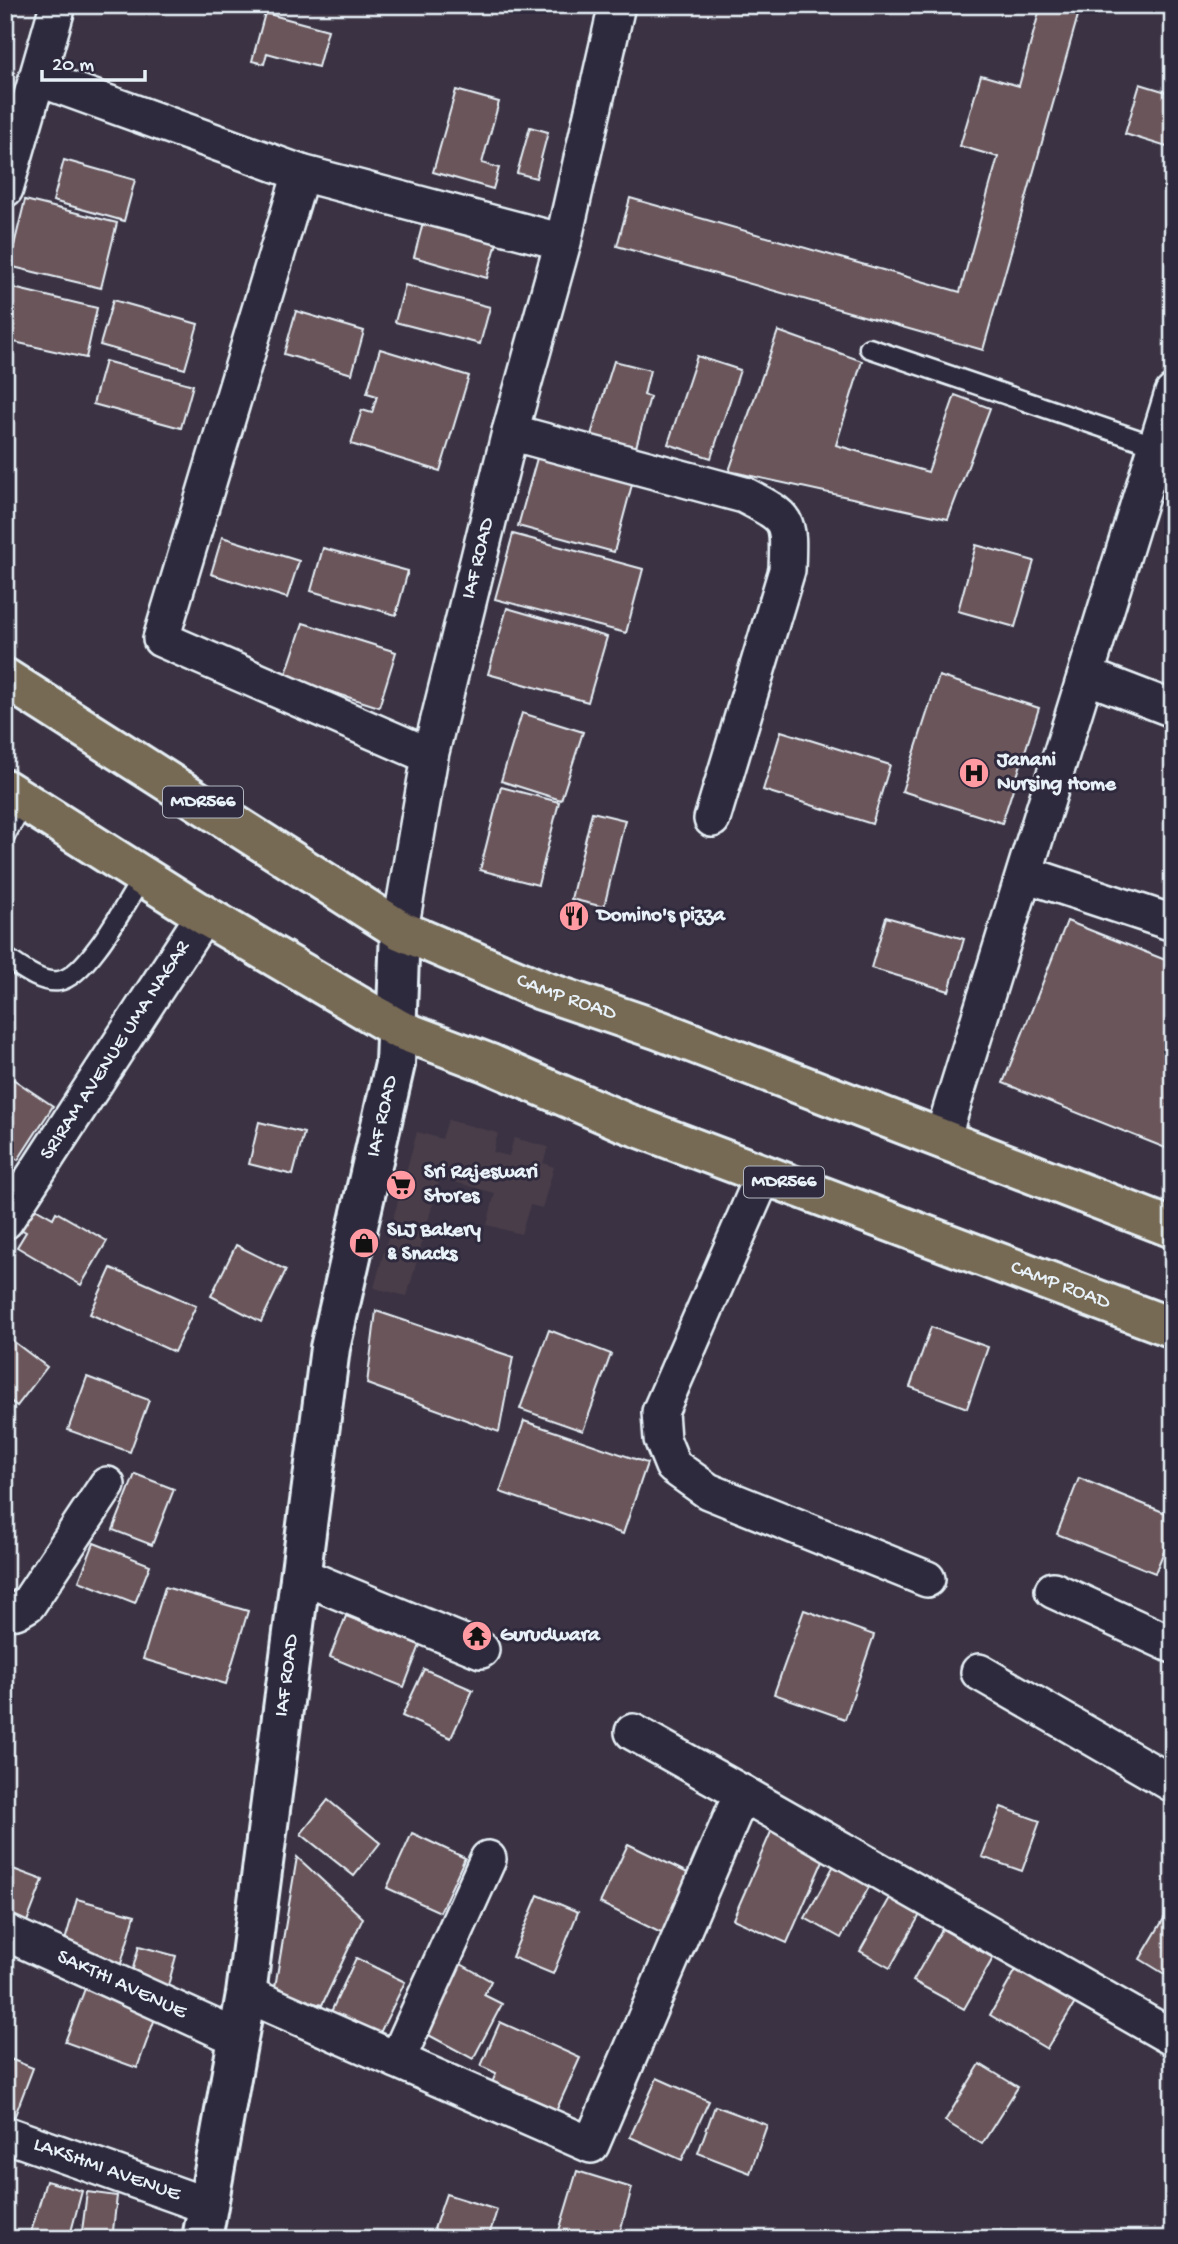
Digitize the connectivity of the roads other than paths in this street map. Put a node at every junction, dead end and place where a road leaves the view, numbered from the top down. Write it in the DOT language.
graph roads {
  1 [pos="58,5"];
  2 [pos="617,5"];
  3 [pos="38,78"];
  4 [pos="301,173"];
  5 [pos="5,189"];
  6 [pos="563,242"];
  7 [pos="869,348"];
  8 [pos="1173,393"];
  9 [pos="509,432"];
  10 [pos="1165,449"];
  11 [pos="1087,676"];
  12 [pos="5,677"];
  13 [pos="1173,709"];
  14 [pos="430,756"];
  15 [pos="15,795"];
  16 [pos="712,819"];
  17 [pos="5,836"];
  18 [pos="1025,874"];
  19 [pos="143,876"];
  20 [pos="204,915"];
  21 [pos="1173,923"];
  22 [pos="400,930"];
  23 [pos="5,957"];
  24 [pos="398,1028"];
  25 [pos="942,1139"];
  26 [pos="764,1174"];
  27 [pos="5,1221"];
  28 [pos="1173,1228"];
  29 [pos="1173,1328"];
  30 [pos="107,1485"];
  31 [pos="299,1575"];
  32 [pos="928,1579"];
  33 [pos="1053,1590"];
  34 [pos="5,1612"];
  35 [pos="1173,1644"];
  36 [pos="481,1650"];
  37 [pos="979,1672"];
  38 [pos="633,1732"];
  39 [pos="1173,1784"];
  40 [pos="742,1793"];
  41 [pos="488,1859"];
  42 [pos="5,1932"];
  43 [pos="246,1994"];
  44 [pos="238,2038"];
  45 [pos="1173,2038"];
  46 [pos="397,2060"];
  47 [pos="5,2134"];
  48 [pos="205,2223"];
  1 -- 3 [label="street"];
  2 -- 6 [label="street, IAF ROAD"];
  3 -- 4 [label="street"];
  3 -- 5 [label="street"];
  4 -- 6 [label="street"];
  4 -- 14 [label="street"];
  6 -- 9 [label="street, IAF ROAD"];
  7 -- 10 [label="lane"];
  8 -- 10 [label="street"];
  9 -- 14 [label="street, IAF ROAD"];
  9 -- 16 [label="street"];
  10 -- 11 [label="street"];
  11 -- 13 [label="street"];
  11 -- 18 [label="street"];
  12 -- 22 [label="main road, CAMP ROAD / MDR566"];
  14 -- 22 [label="street, IAF ROAD"];
  15 -- 17 [label="lane"];
  15 -- 19 [label="main road, CAMP ROAD / MDR566"];
  18 -- 21 [label="street"];
  18 -- 25 [label="street"];
  19 -- 20 [label="main road, CAMP ROAD / MDR566"];
  19 -- 23 [label="lane"];
  20 -- 24 [label="main road, CAMP ROAD / MDR566"];
  20 -- 27 [label="street, SRIRAM AVENUE UMA NAGAR"];
  22 -- 24 [label="street, IAF ROAD"];
  22 -- 25 [label="main road, CAMP ROAD / MDR566"];
  24 -- 26 [label="main road, CAMP ROAD / MDR566"];
  24 -- 31 [label="street, IAF ROAD"];
  25 -- 28 [label="main road, CAMP ROAD / MDR566"];
  26 -- 29 [label="main road, CAMP ROAD / MDR566"];
  26 -- 32 [label="street"];
  30 -- 34 [label="street"];
  31 -- 36 [label="street"];
  31 -- 43 [label="street, IAF ROAD"];
  33 -- 35 [label="street"];
  37 -- 39 [label="street"];
  38 -- 40 [label="street"];
  40 -- 45 [label="street"];
  40 -- 46 [label="street"];
  41 -- 46 [label="street"];
  42 -- 44 [label="street, SAKTHI AVENUE"];
  43 -- 44 [label="street, IAF ROAD"];
  43 -- 46 [label="street"];
  44 -- 48 [label="street, IAF ROAD"];
  47 -- 48 [label="street, LAKSHMI AVENUE"];
}
